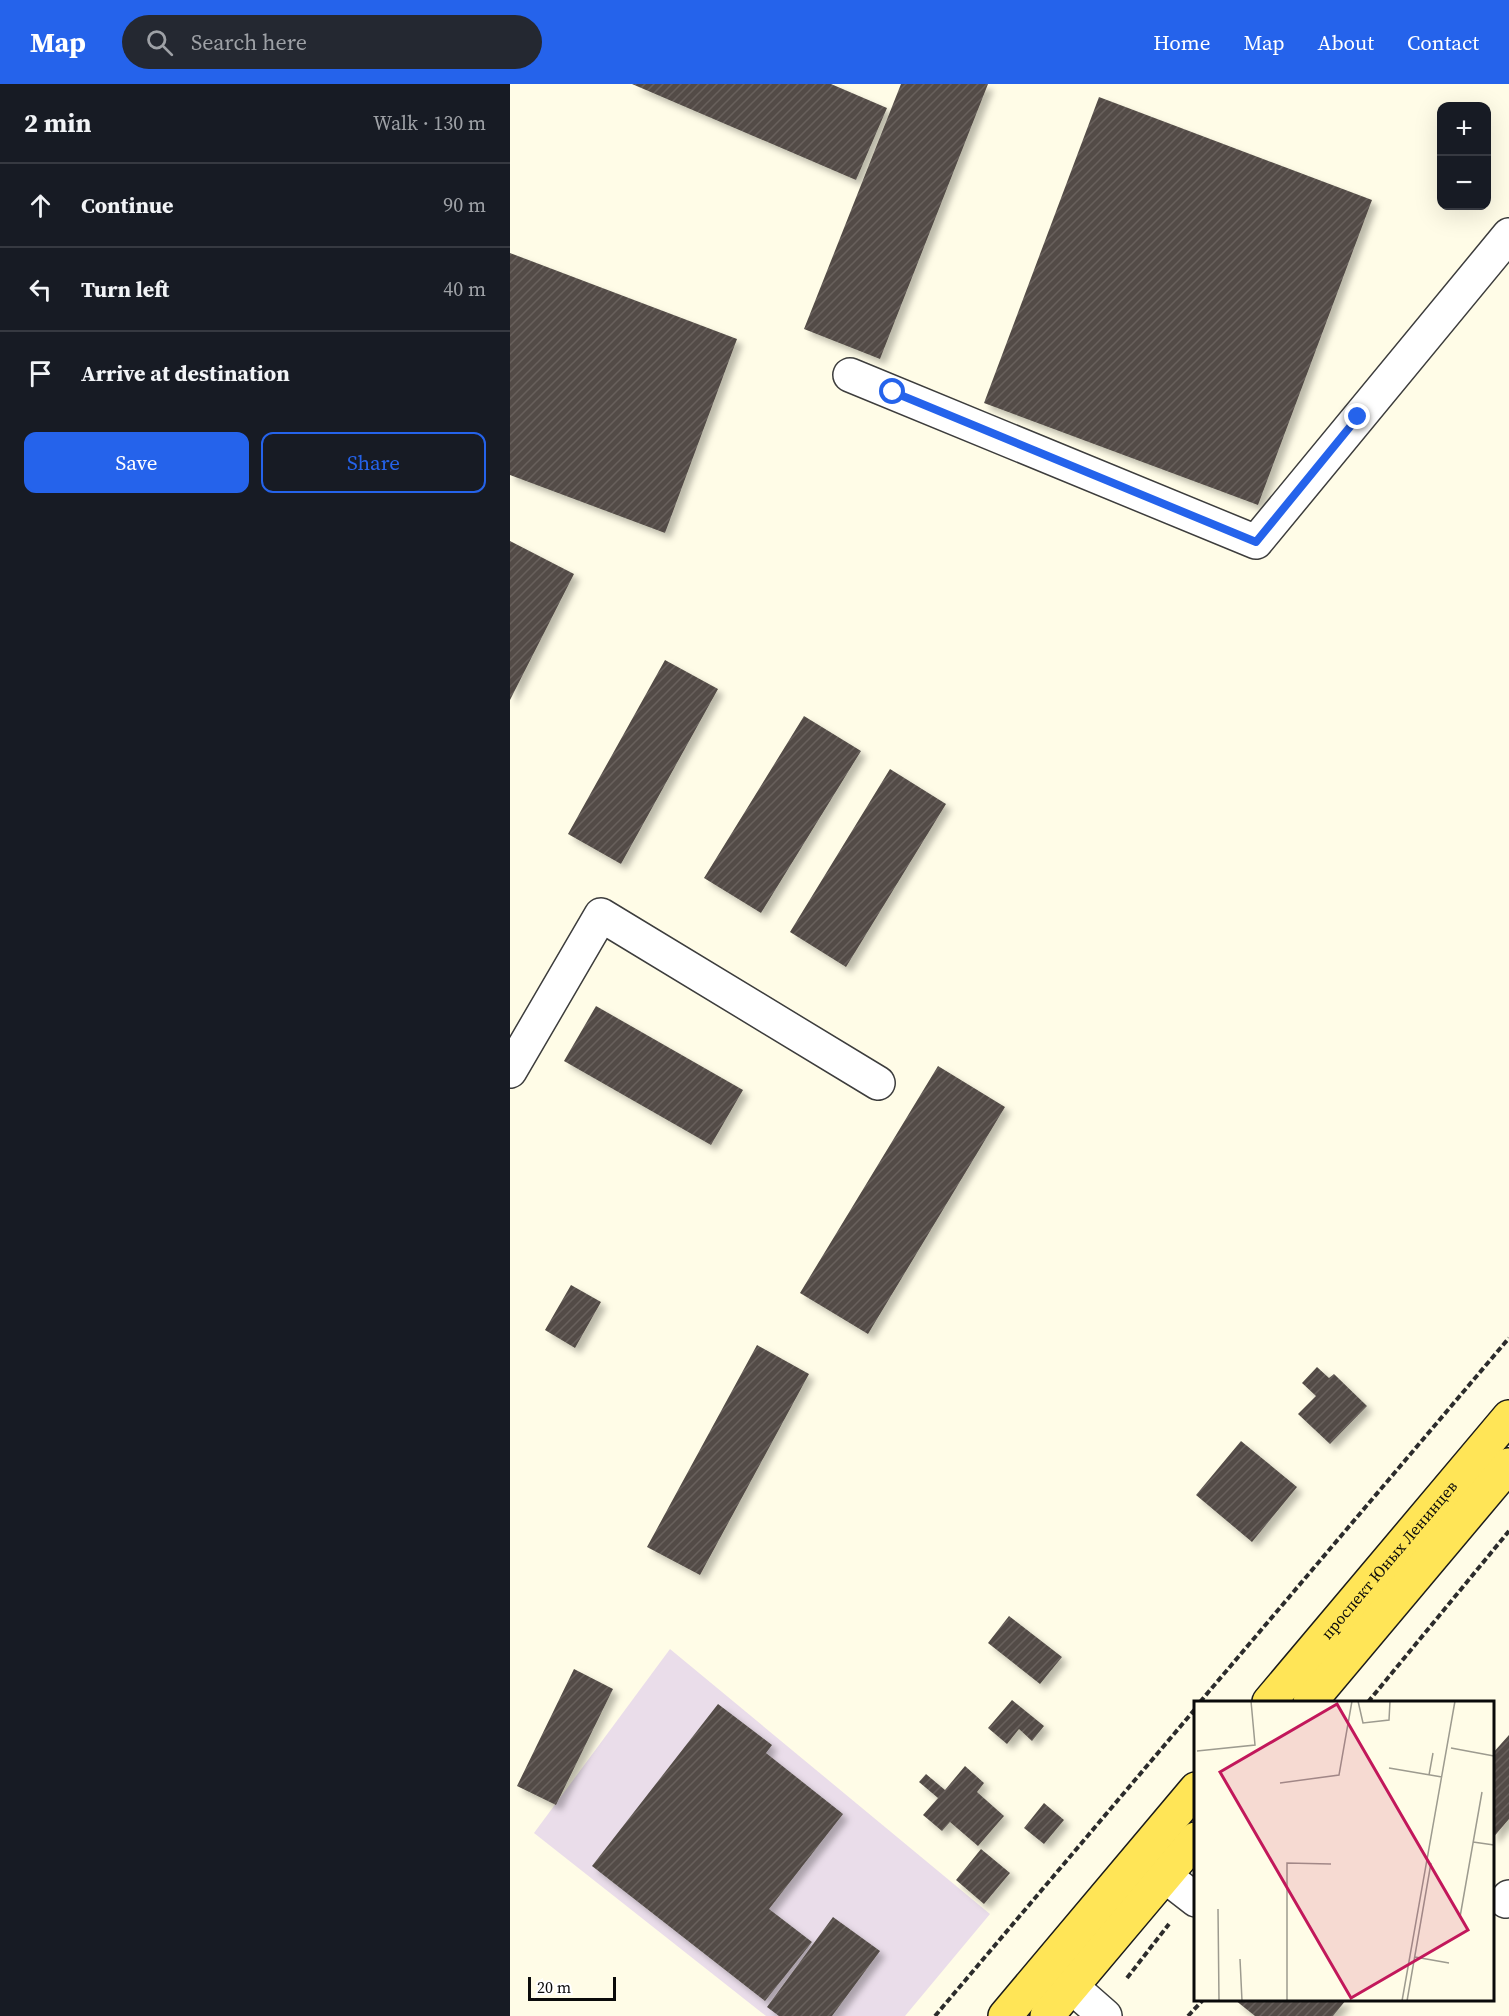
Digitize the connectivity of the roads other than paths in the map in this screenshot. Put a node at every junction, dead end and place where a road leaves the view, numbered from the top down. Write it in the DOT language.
graph roads {
  1 [pos="1509,236"];
  2 [pos="850,375"];
  3 [pos="510,1071"];
  4 [pos="878,1083"];
  5 [pos="1509,1416"];
  6 [pos="1509,1465"];
  7 [pos="1270,1701"];
  8 [pos="1311,1701"];
  9 [pos="1194,1791"];
  10 [pos="1194,1841"];
  11 [pos="1165,1876"];
  12 [pos="1193,1898"];
  13 [pos="1072,1987"];
  14 [pos="1005,2016"];
  15 [pos="1047,2016"];
  16 [pos="1105,2016"];
  1 -- 2 [label="street"];
  3 -- 4 [label="street"];
  5 -- 7 [label="main road, проспект Юных Ленинцев"];
  6 -- 8 [label="main road, проспект Юных Ленинцев"];
  9 -- 14 [label="main road"];
  10 -- 11 [label="main road"];
  11 -- 12 [label="street"];
  11 -- 13 [label="main road"];
  13 -- 15 [label="main road"];
  13 -- 16 [label="street"];
}
